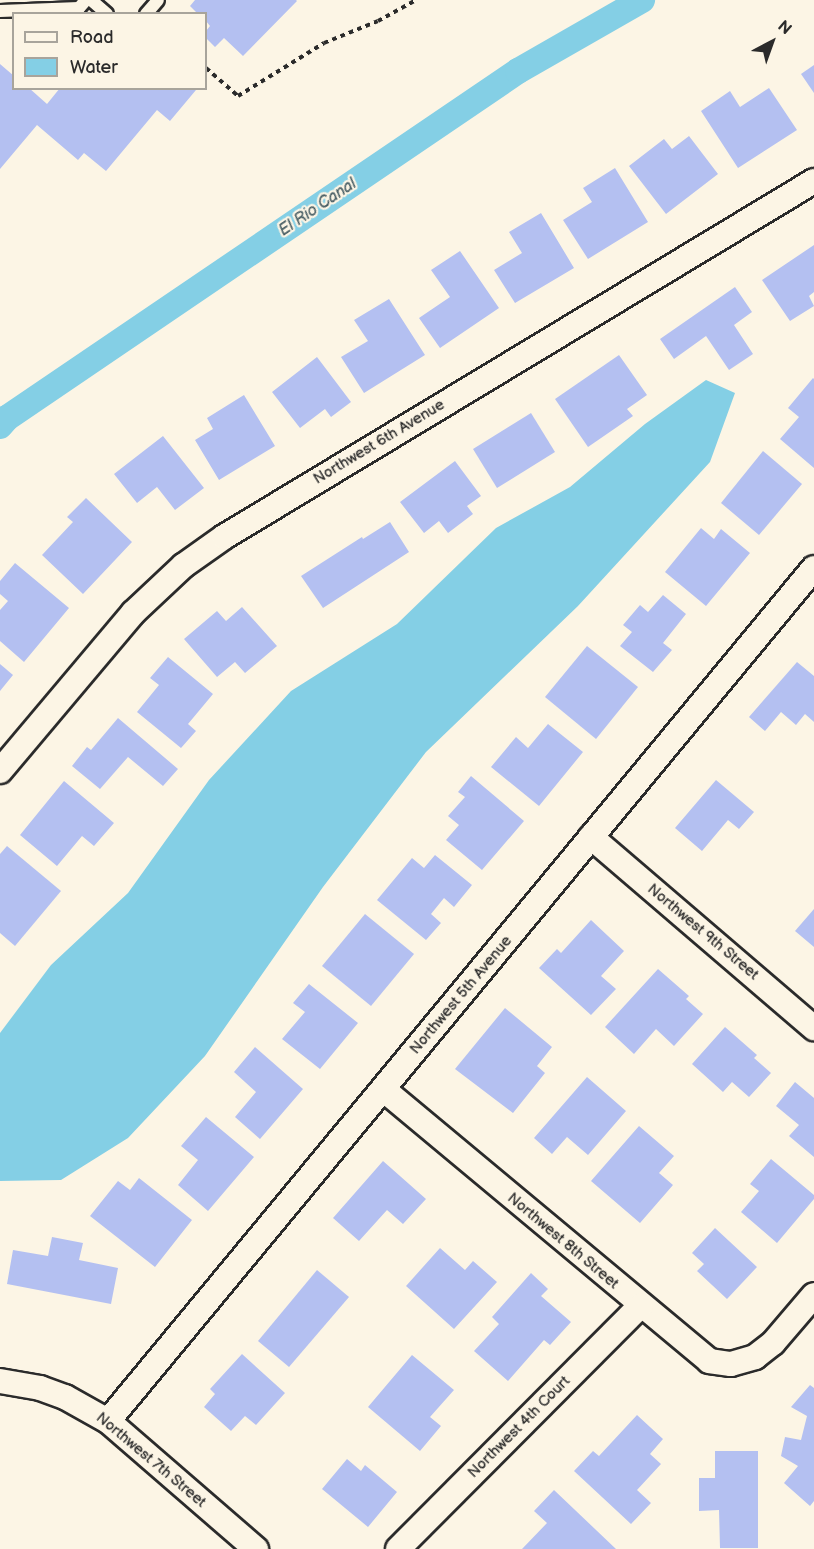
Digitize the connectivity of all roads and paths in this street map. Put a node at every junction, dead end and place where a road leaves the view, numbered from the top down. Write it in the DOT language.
graph roads {
  1 [pos="86,0"];
  2 [pos="91,0"];
  3 [pos="158,0"];
  4 [pos="416,0"];
  5 [pos="0,11"];
  6 [pos="105,12"];
  7 [pos="148,12"];
  8 [pos="207,69"];
  9 [pos="814,181"];
  10 [pos="809,584"];
  11 [pos="0,771"];
  12 [pos="591,837"];
  13 [pos="814,1028"];
  14 [pos="383,1089"];
  15 [pos="814,1295"];
  16 [pos="640,1306"];
  17 [pos="0,1381"];
  18 [pos="108,1421"];
  19 [pos="256,1549"];
  20 [pos="398,1549"];
  1 -- 5 [label="lane"];
  2 -- 6 [label="lane"];
  3 -- 7 [label="lane"];
  4 -- 8 [label="path"];
  9 -- 11 [label="street, Northwest 6th Avenue"];
  10 -- 12 [label="street, Northwest 5th Avenue"];
  12 -- 13 [label="street, Northwest 9th Street"];
  12 -- 14 [label="street, Northwest 5th Avenue"];
  14 -- 16 [label="street, Northwest 8th Street"];
  14 -- 18 [label="street, Northwest 5th Avenue"];
  15 -- 16 [label="street, Northwest 8th Street"];
  16 -- 20 [label="street, Northwest 4th Court"];
  17 -- 18 [label="street, Northwest 7th Street"];
  18 -- 19 [label="street, Northwest 7th Street"];
}
